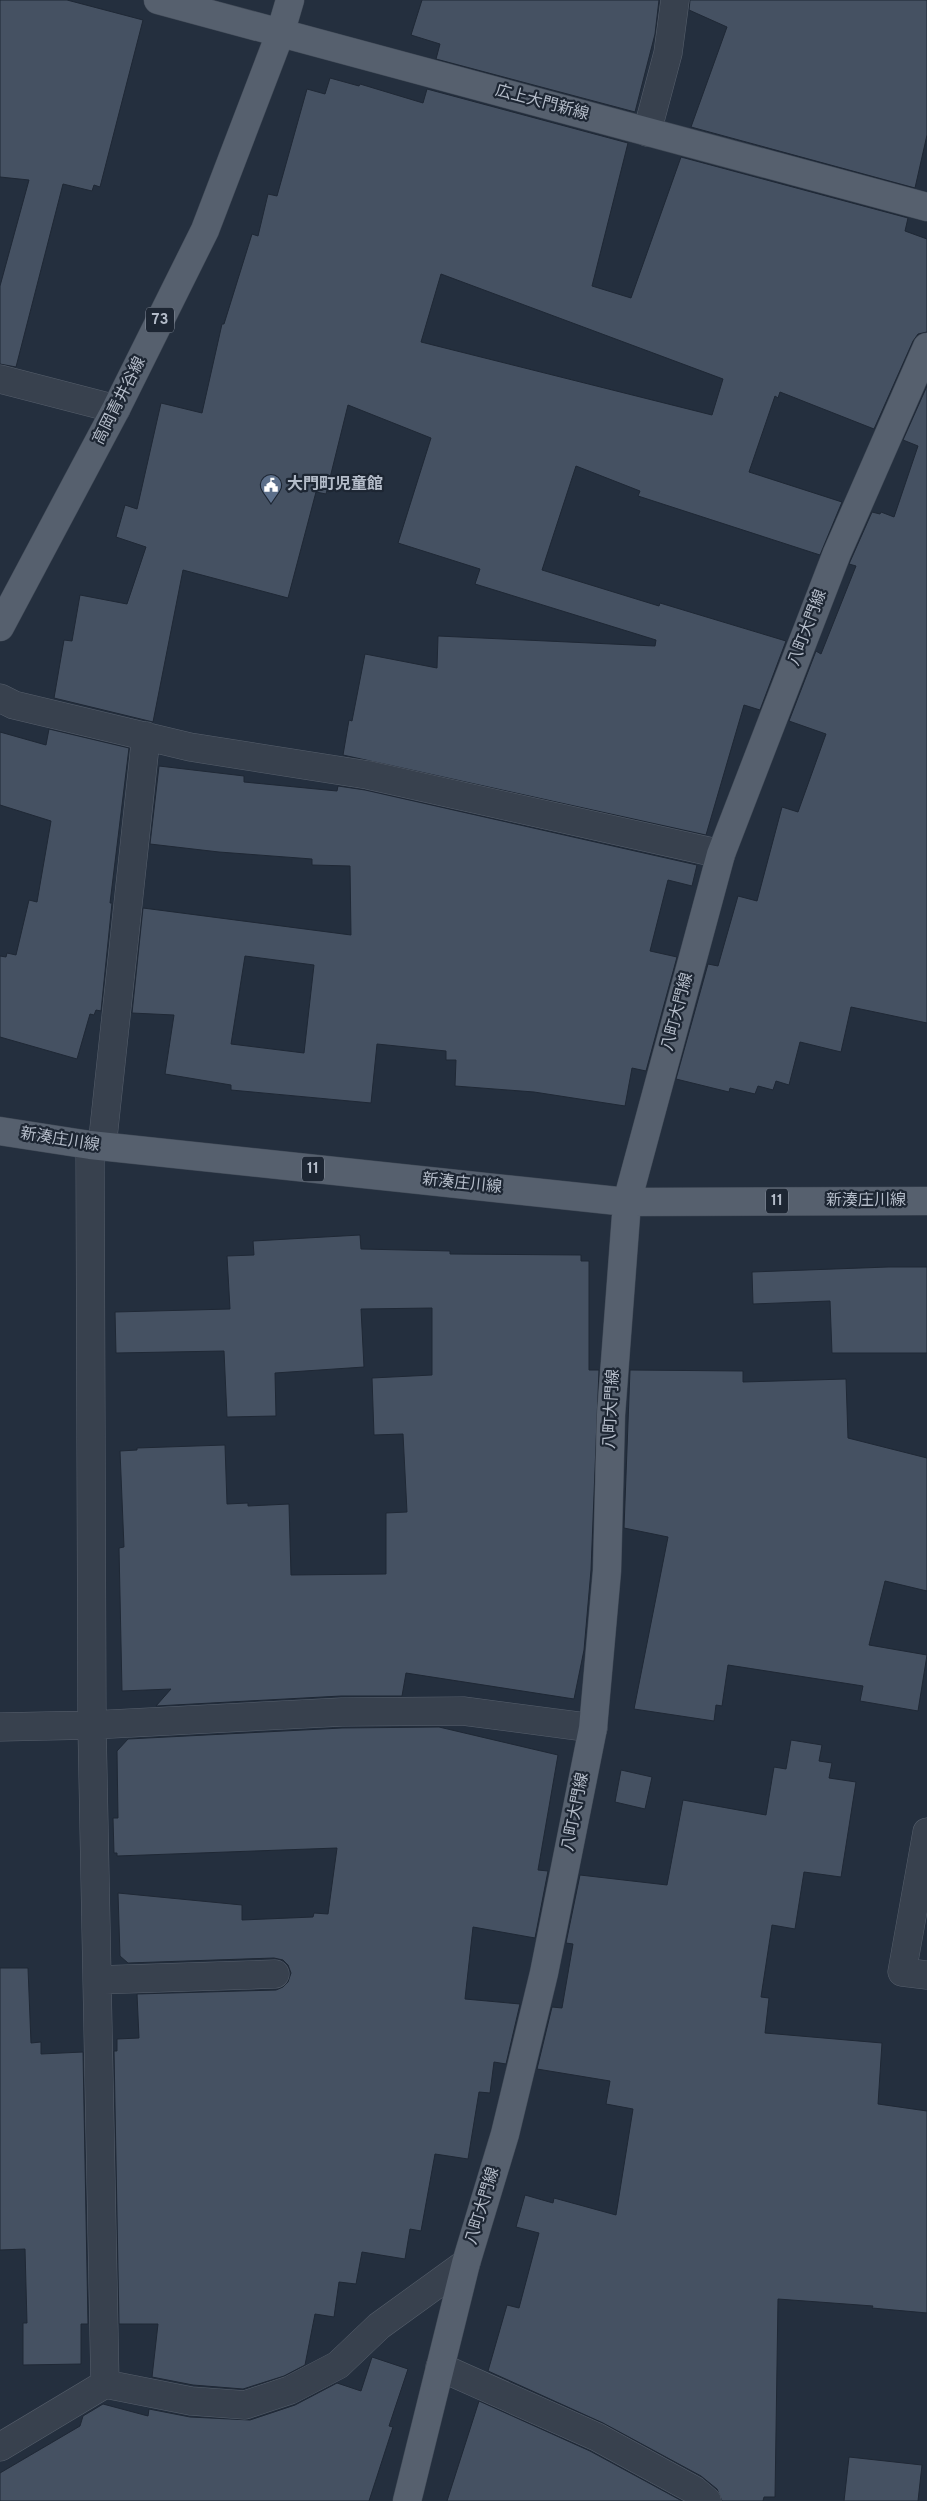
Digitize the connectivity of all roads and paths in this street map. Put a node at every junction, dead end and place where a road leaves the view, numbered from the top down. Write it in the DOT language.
graph roads {
  1 [pos="158,0"];
  2 [pos="290,0"];
  3 [pos="675,0"];
  4 [pos="280,34"];
  5 [pos="647,132"];
  6 [pos="927,207"];
  7 [pos="927,348"];
  8 [pos="0,378"];
  9 [pos="116,409"];
  10 [pos="0,627"];
  11 [pos="0,698"];
  12 [pos="146,736"];
  13 [pos="722,854"];
  14 [pos="0,1131"];
  15 [pos="96,1146"];
  16 [pos="927,1200"];
  17 [pos="627,1202"];
  18 [pos="92,1725"];
  19 [pos="0,1727"];
  20 [pos="593,1728"];
  21 [pos="927,1832"];
  22 [pos="275,1974"];
  23 [pos="927,1975"];
  24 [pos="97,1980"];
  25 [pos="466,2262"];
  26 [pos="440,2367"];
  27 [pos="105,2384"];
  28 [pos="0,2447"];
  29 [pos="407,2501"];
  30 [pos="707,2501"];
  1 -- 4 [label="main road, 広上大門新線"];
  2 -- 4 [label="main road, 高岡青井谷線 / 73"];
  3 -- 5 [label="street"];
  4 -- 5 [label="main road, 広上大門新線"];
  4 -- 9 [label="main road, 高岡青井谷線 / 73"];
  5 -- 6 [label="main road, 広上大門新線"];
  7 -- 13 [label="main road, 八町大門線"];
  8 -- 9 [label="street"];
  9 -- 10 [label="main road, 高岡青井谷線 / 73"];
  11 -- 12 [label="street"];
  12 -- 13 [label="street"];
  12 -- 15 [label="street"];
  13 -- 17 [label="main road, 八町大門線"];
  14 -- 15 [label="main road, 新湊庄川線 / 11"];
  15 -- 17 [label="main road, 新湊庄川線 / 11"];
  15 -- 18 [label="street"];
  16 -- 17 [label="main road, 新湊庄川線 / 11"];
  17 -- 20 [label="main road, 八町大門線"];
  18 -- 19 [label="street"];
  18 -- 20 [label="street"];
  18 -- 24 [label="street"];
  20 -- 25 [label="main road, 八町大門線"];
  21 -- 23 [label="street"];
  22 -- 24 [label="street"];
  24 -- 27 [label="street"];
  25 -- 26 [label="main road, 八町大門線"];
  25 -- 27 [label="street"];
  26 -- 29 [label="main road, 八町大門線"];
  26 -- 30 [label="street"];
  27 -- 28 [label="street"];
}
